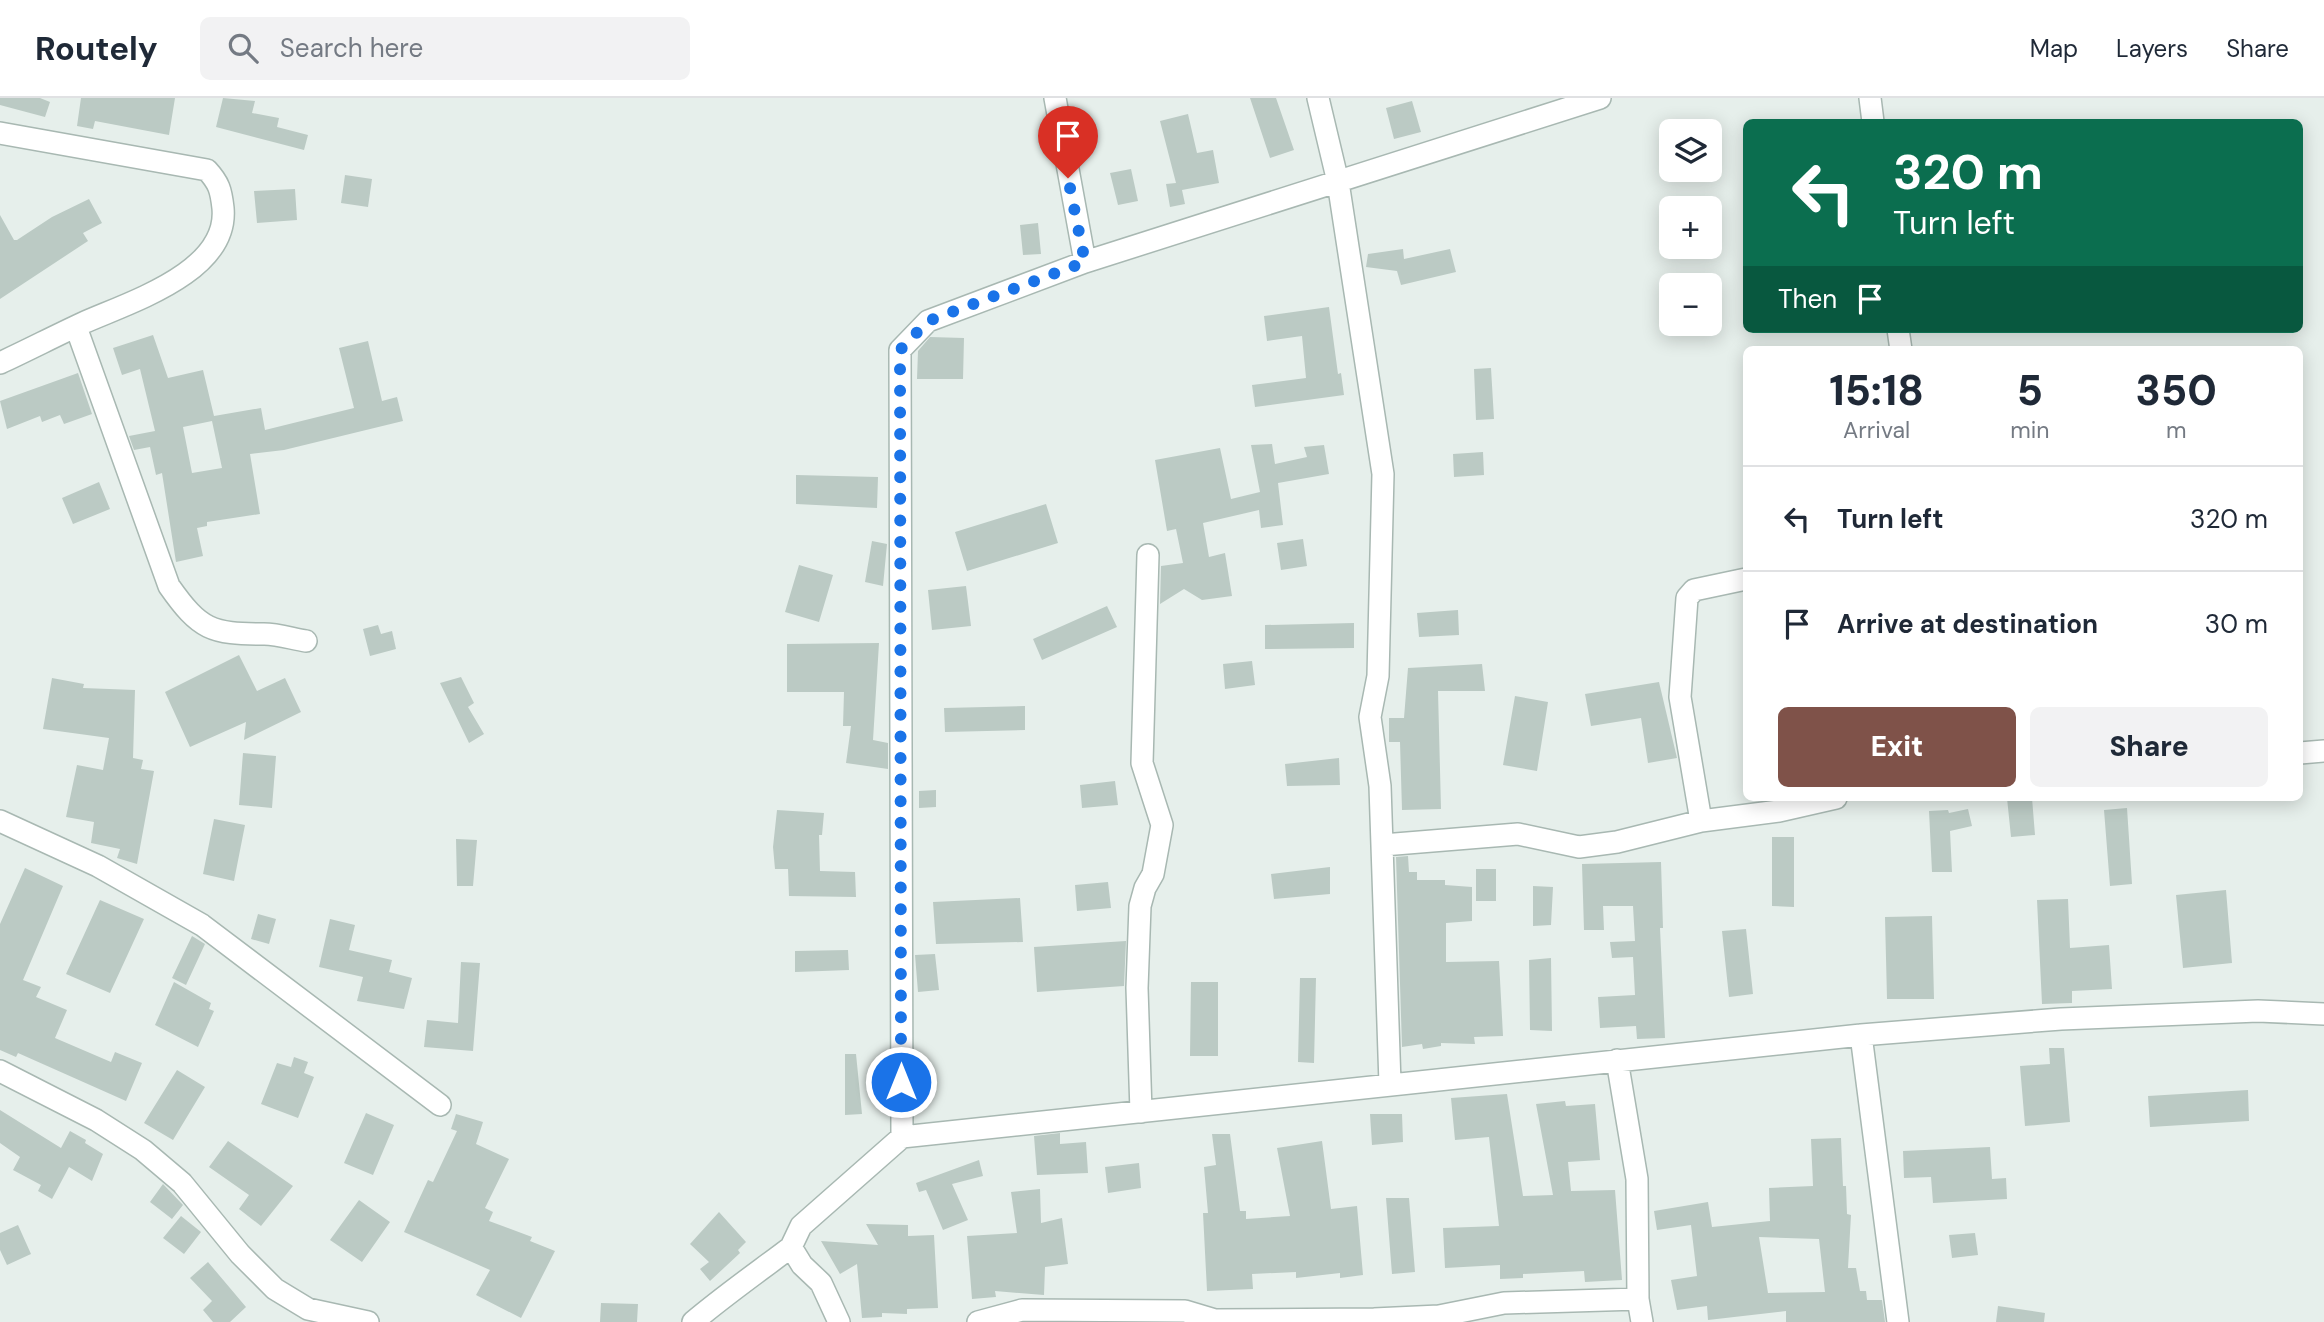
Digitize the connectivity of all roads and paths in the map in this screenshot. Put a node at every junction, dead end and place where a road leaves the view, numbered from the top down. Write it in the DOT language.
graph roads {
  1 [pos="1055,98"];
  2 [pos="1318,98"];
  3 [pos="1601,98"];
  4 [pos="1870,98"];
  5 [pos="1566,103"];
  6 [pos="1873,119"];
  7 [pos="0,133"];
  8 [pos="1338,182"];
  9 [pos="1085,262"];
  10 [pos="76,327"];
  11 [pos="0,363"];
  12 [pos="1148,555"];
  13 [pos="1743,580"];
  14 [pos="306,641"];
  15 [pos="2324,751"];
  16 [pos="2303,753"];
  17 [pos="1823,801"];
  18 [pos="0,821"];
  19 [pos="1701,821"];
  20 [pos="1383,845"];
  21 [pos="2324,1014"];
  22 [pos="1861,1035"];
  23 [pos="1617,1060"];
  24 [pos="0,1071"];
  25 [pos="1390,1084"];
  26 [pos="440,1105"];
  27 [pos="1141,1112"];
  28 [pos="902,1137"];
  29 [pos="791,1247"];
  30 [pos="1637,1300"];
  31 [pos="368,1322"];
  32 [pos="693,1322"];
  33 [pos="839,1322"];
  34 [pos="978,1322"];
  35 [pos="1642,1322"];
  36 [pos="1898,1322"];
  1 -- 9 [label="street"];
  2 -- 8 [label="street"];
  3 -- 5 [label="street"];
  4 -- 6 [label="street"];
  5 -- 8 [label="street"];
  7 -- 10 [label="street"];
  8 -- 9 [label="street"];
  8 -- 20 [label="street"];
  9 -- 28 [label="street"];
  10 -- 11 [label="street"];
  10 -- 14 [label="street"];
  12 -- 27 [label="street"];
  13 -- 19 [label="street"];
  15 -- 16 [label="street"];
  17 -- 19 [label="street"];
  18 -- 26 [label="street"];
  19 -- 20 [label="street"];
  20 -- 25 [label="street"];
  21 -- 22 [label="street"];
  22 -- 23 [label="street"];
  22 -- 36 [label="street"];
  23 -- 25 [label="street"];
  23 -- 30 [label="street"];
  24 -- 31 [label="street"];
  25 -- 27 [label="street"];
  27 -- 28 [label="street"];
  28 -- 29 [label="street"];
  29 -- 32 [label="street"];
  29 -- 33 [label="street"];
  30 -- 34 [label="street"];
  30 -- 35 [label="street"];
}
